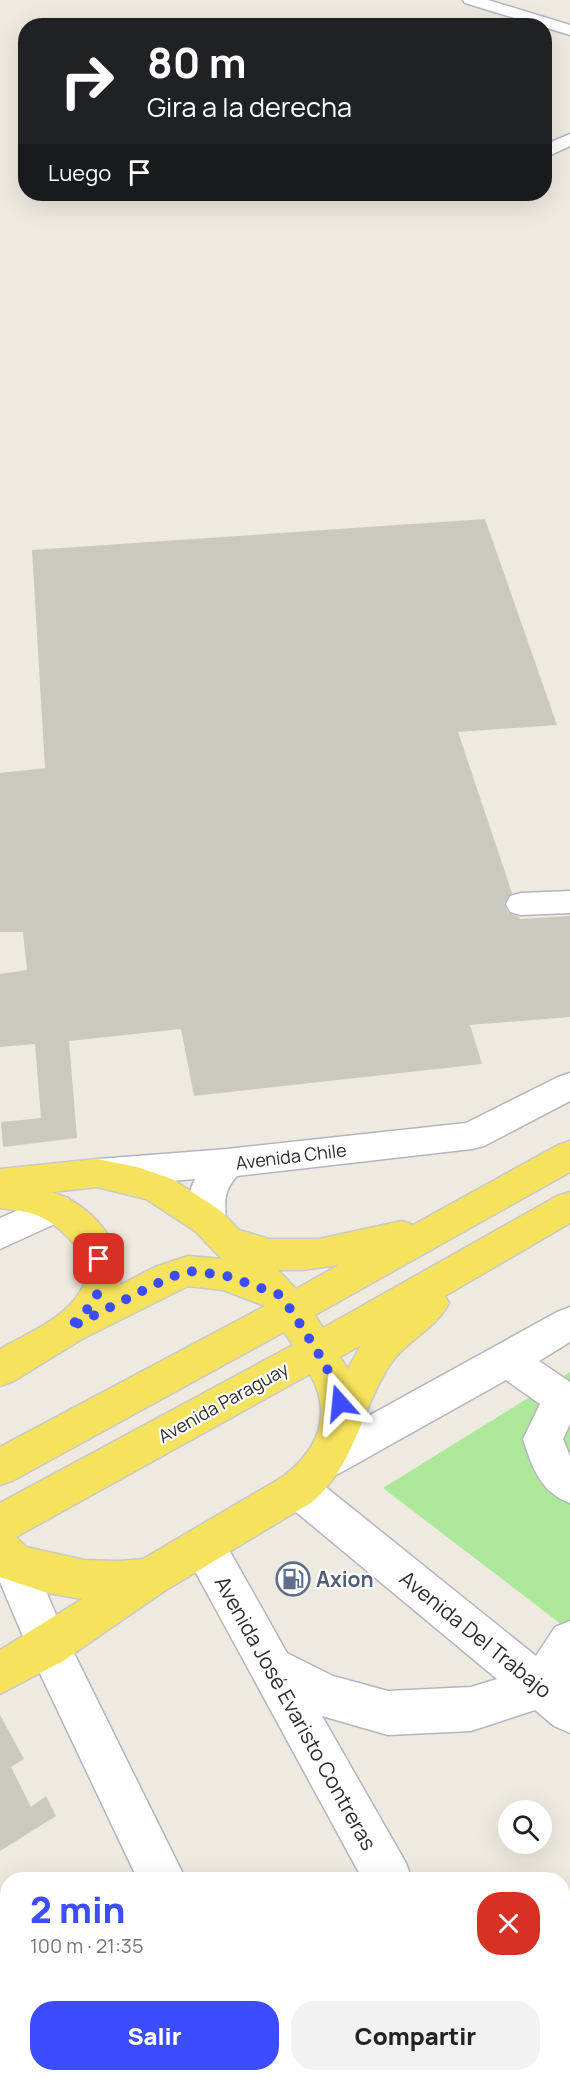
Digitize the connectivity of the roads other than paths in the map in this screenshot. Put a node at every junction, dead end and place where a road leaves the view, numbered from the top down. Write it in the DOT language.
graph roads {
  1 [pos="471,0"];
  2 [pos="530,18"];
  3 [pos="552,25"];
  4 [pos="570,30"];
  5 [pos="570,139"];
  6 [pos="552,149"];
  7 [pos="570,902"];
  8 [pos="521,904"];
  9 [pos="570,1086"];
  10 [pos="570,1155"];
  11 [pos="227,1163"];
  12 [pos="97,1173"];
  13 [pos="0,1183"];
  14 [pos="0,1194"];
  15 [pos="570,1206"];
  16 [pos="55,1208"];
  17 [pos="433,1230"];
  18 [pos="218,1231"];
  19 [pos="0,1234"];
  20 [pos="490,1251"];
  21 [pos="284,1302"];
  22 [pos="570,1323"];
  23 [pos="69,1328"];
  24 [pos="317,1351"];
  25 [pos="508,1360"];
  26 [pos="0,1370"];
  27 [pos="566,1400"];
  28 [pos="342,1419"];
  29 [pos="326,1460"];
  30 [pos="0,1467"];
  31 [pos="570,1485"];
  32 [pos="298,1489"];
  33 [pos="4,1545"];
  34 [pos="204,1546"];
  35 [pos="148,1578"];
  36 [pos="570,1642"];
  37 [pos="48,1646"];
  38 [pos="274,1669"];
  39 [pos="0,1673"];
  40 [pos="555,1699"];
  41 [pos="159,1872"];
  42 [pos="385,1872"];
  1 -- 2 [label="street"];
  3 -- 4 [label="street"];
  5 -- 6 [label="street"];
  7 -- 8 [label="street"];
  9 -- 11 [label="street, Avenida Chile"];
  10 -- 17 [label="main road"];
  11 -- 12 [label="street, Avenida Chile"];
  11 -- 18 [label="street"];
  12 -- 13 [label="main road, Avenida Chile"];
  12 -- 18 [label="main road"];
  14 -- 16 [label="main road"];
  15 -- 20 [label="main road, Avenida Paraguay"];
  16 -- 19 [label="street"];
  16 -- 23 [label="main road"];
  17 -- 18 [label="main road"];
  17 -- 21 [label="main road"];
  18 -- 21 [label="main road"];
  20 -- 24 [label="main road, Avenida Paraguay"];
  20 -- 28 [label="main road"];
  21 -- 23 [label="main road"];
  21 -- 24 [label="main road"];
  21 -- 30 [label="main road"];
  22 -- 25 [label="street"];
  23 -- 26 [label="main road"];
  24 -- 28 [label="main road"];
  24 -- 33 [label="main road, Avenida Paraguay"];
  25 -- 27 [label="street"];
  25 -- 29 [label="street"];
  27 -- 31 [label="street"];
  28 -- 29 [label="main road"];
  29 -- 32 [label="main road"];
  32 -- 34 [label="main road"];
  32 -- 40 [label="street, Avenida Del Trabajo"];
  33 -- 35 [label="main road"];
  33 -- 37 [label="street"];
  34 -- 35 [label="main road"];
  34 -- 38 [label="street, Avenida José Evaristo Contreras"];
  35 -- 37 [label="main road"];
  36 -- 40 [label="street"];
  37 -- 39 [label="main road"];
  37 -- 41 [label="street"];
  38 -- 40 [label="street"];
  38 -- 42 [label="street, Avenida José Evaristo Contreras"];
}
